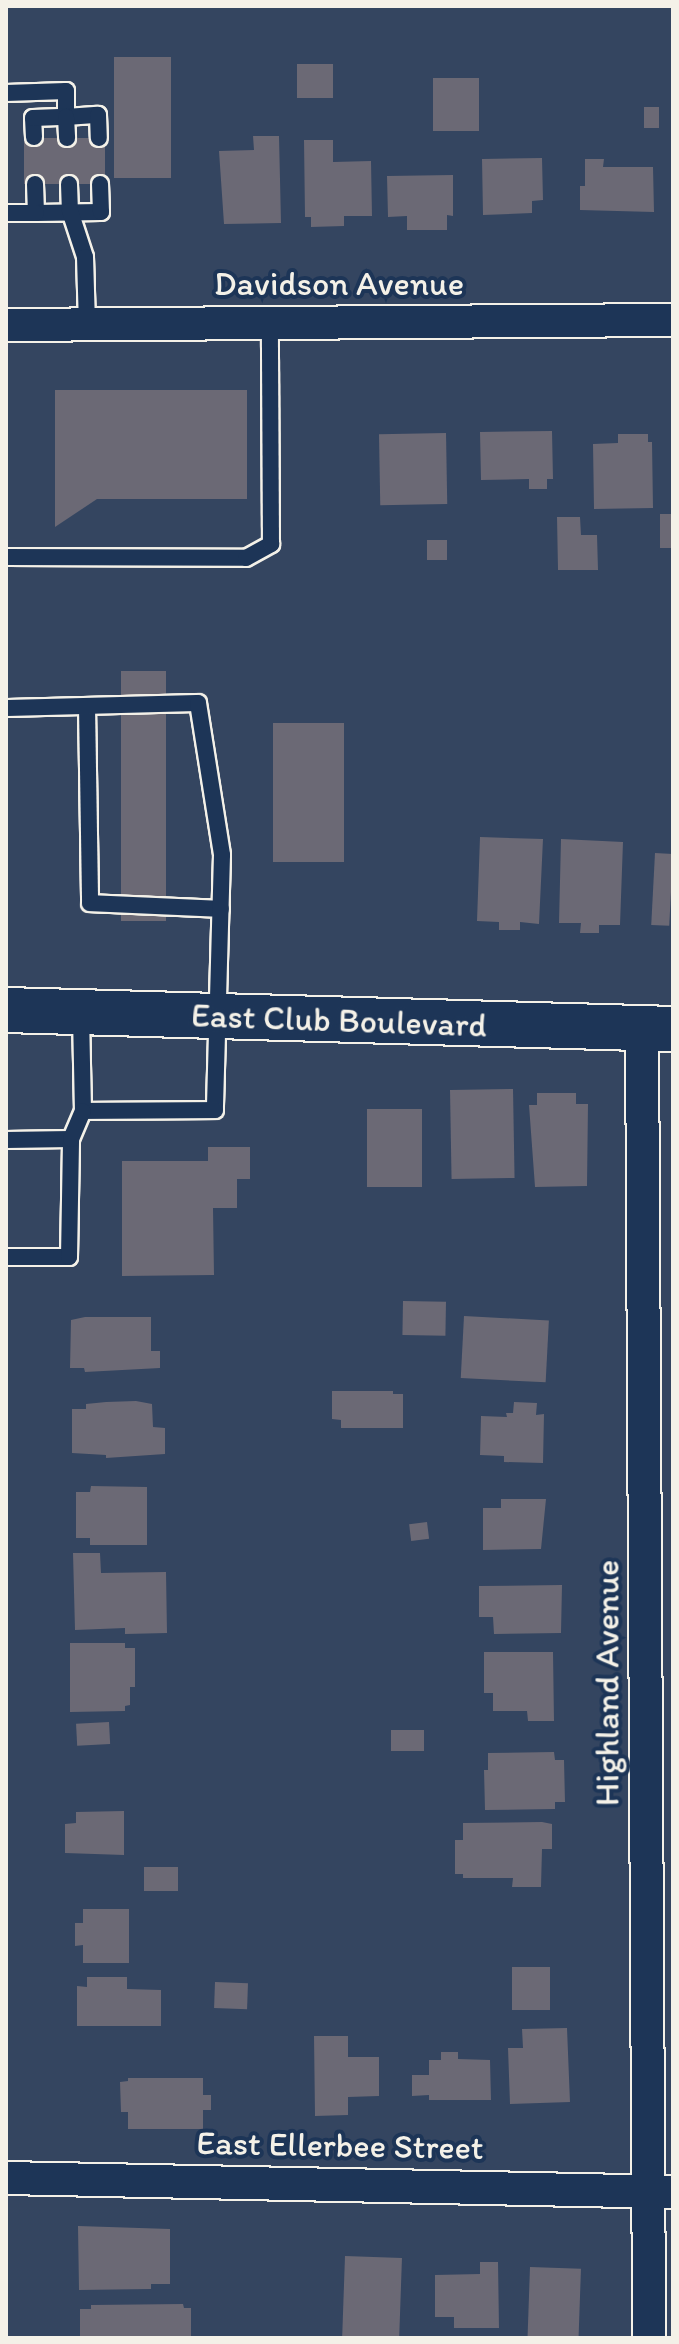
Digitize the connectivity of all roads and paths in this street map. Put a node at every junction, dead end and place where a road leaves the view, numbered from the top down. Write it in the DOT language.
graph roads {
  1 [pos="6,93"];
  2 [pos="66,117"];
  3 [pos="34,137"];
  4 [pos="67,138"];
  5 [pos="99,138"];
  6 [pos="35,184"];
  7 [pos="69,184"];
  8 [pos="100,184"];
  9 [pos="70,211"];
  10 [pos="6,213"];
  11 [pos="36,213"];
  12 [pos="673,320"];
  13 [pos="270,323"];
  14 [pos="87,324"];
  15 [pos="6,325"];
  16 [pos="6,557"];
  17 [pos="87,706"];
  18 [pos="6,708"];
  19 [pos="221,909"];
  20 [pos="6,1010"];
  21 [pos="81,1012"];
  22 [pos="219,1016"];
  23 [pos="658,1029"];
  24 [pos="83,1111"];
  25 [pos="71,1139"];
  26 [pos="6,1140"];
  27 [pos="6,1257"];
  28 [pos="6,2178"];
  29 [pos="660,2192"];
  30 [pos="649,2338"];
  1 -- 2 [label="lane"];
  2 -- 3 [label="lane"];
  2 -- 4 [label="lane"];
  2 -- 5 [label="lane"];
  6 -- 11 [label="lane"];
  7 -- 9 [label="lane"];
  8 -- 9 [label="lane"];
  9 -- 11 [label="lane"];
  9 -- 14 [label="lane"];
  10 -- 11 [label="lane"];
  12 -- 13 [label="street, Davidson Avenue"];
  13 -- 14 [label="street, Davidson Avenue"];
  13 -- 16 [label="lane"];
  14 -- 15 [label="street, Davidson Avenue"];
  17 -- 18 [label="lane"];
  17 -- 19 [label="lane"];
  17 -- 19 [label="lane"];
  19 -- 22 [label="lane"];
  20 -- 21 [label="street, East Club Boulevard"];
  21 -- 22 [label="street, East Club Boulevard"];
  21 -- 24 [label="lane"];
  22 -- 23 [label="street, East Club Boulevard"];
  22 -- 24 [label="lane"];
  23 -- 29 [label="street, Highland Avenue"];
  24 -- 25 [label="lane"];
  25 -- 26 [label="lane"];
  25 -- 27 [label="lane"];
  28 -- 29 [label="street, East Ellerbee Street"];
  29 -- 30 [label="street, Highland Avenue"];
}
